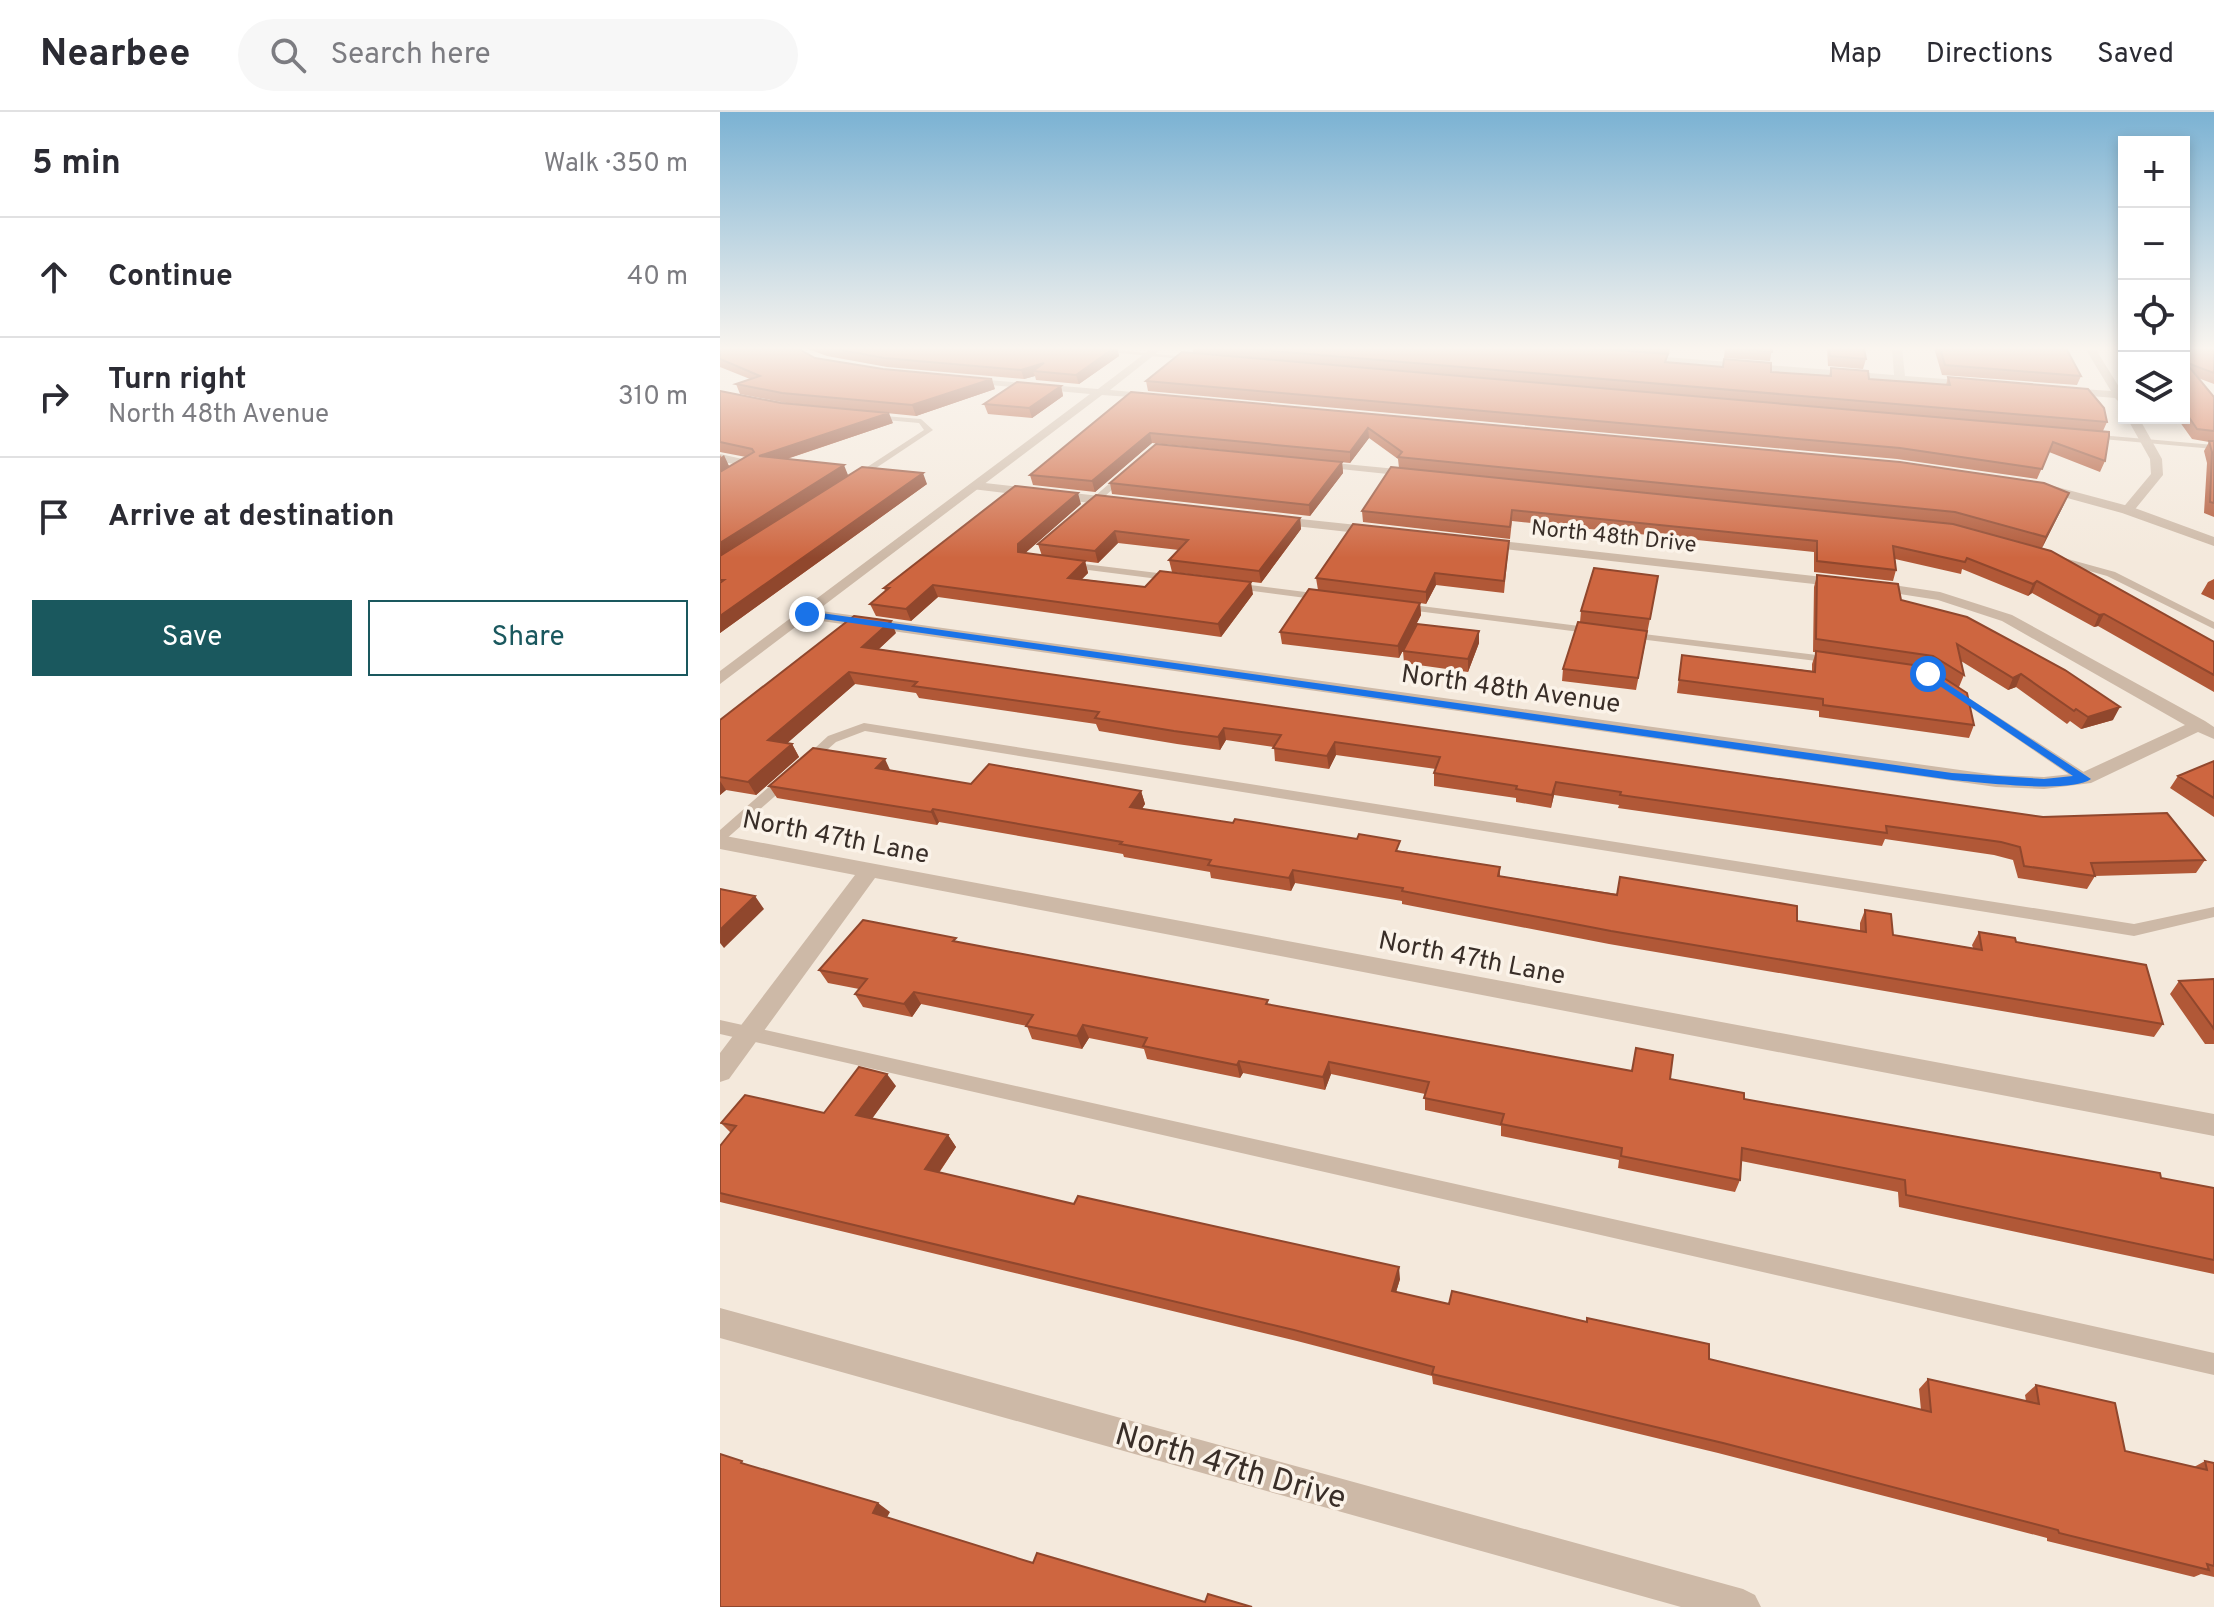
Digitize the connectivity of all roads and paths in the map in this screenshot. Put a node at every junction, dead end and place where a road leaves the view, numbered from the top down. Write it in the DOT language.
graph roads {
  1 [pos="889,418"];
  2 [pos="1066,418"];
  3 [pos="2137,424"];
  4 [pos="2084,435"];
  5 [pos="2147,441"];
  6 [pos="2214,447"];
  7 [pos="720,458"];
  8 [pos="1311,464"];
  9 [pos="1131,469"];
  10 [pos="1420,475"];
  11 [pos="724,478"];
  12 [pos="851,481"];
  13 [pos="2027,485"];
  14 [pos="976,486"];
  15 [pos="1096,500"];
  16 [pos="1128,503"];
  17 [pos="2127,510"];
  18 [pos="1253,517"];
  19 [pos="1073,520"];
  20 [pos="1395,533"];
  21 [pos="1474,542"];
  22 [pos="2214,542"];
  23 [pos="2038,554"];
  24 [pos="1059,564"];
  25 [pos="1184,580"];
  26 [pos="1215,584"];
  27 [pos="1341,599"];
  28 [pos="1388,605"];
  29 [pos="807,614"];
  30 [pos="2214,626"];
  31 [pos="1607,632"];
  32 [pos="1622,634"];
  33 [pos="1842,661"];
  34 [pos="720,679"];
  35 [pos="1941,683"];
  36 [pos="2207,730"];
  37 [pos="2085,779"];
  38 [pos="720,840"];
  39 [pos="870,870"];
  40 [pos="2214,912"];
  41 [pos="720,1027"];
  42 [pos="748,1033"];
  43 [pos="720,1072"];
  44 [pos="2214,1125"];
  45 [pos="720,1323"];
  46 [pos="2214,1364"];
  47 [pos="1743,1607"];
  1 -- 12 [label="lane"];
  2 -- 14 [label="street"];
  3 -- 5 [label="street"];
  4 -- 5 [label="lane"];
  5 -- 6 [label="lane"];
  5 -- 17 [label="street"];
  7 -- 11 [label="street"];
  8 -- 10 [label="lane"];
  9 -- 15 [label="lane"];
  13 -- 17 [label="street"];
  14 -- 15 [label="street"];
  14 -- 29 [label="street"];
  15 -- 16 [label="street"];
  15 -- 19 [label="lane"];
  17 -- 22 [label="street"];
  18 -- 20 [label="street"];
  21 -- 36 [label="street, North 48th Drive"];
  23 -- 30 [label="lane"];
  24 -- 25 [label="lane"];
  26 -- 27 [label="lane"];
  28 -- 31 [label="lane"];
  29 -- 34 [label="street"];
  29 -- 37 [label="street, North 48th Avenue"];
  32 -- 33 [label="lane"];
  35 -- 37 [label="lane"];
  36 -- 37 [label="street, North 48th Avenue"];
  38 -- 39 [label="street, North 47th Lane"];
  38 -- 40 [label="lane"];
  39 -- 42 [label="street"];
  39 -- 44 [label="street, North 47th Lane"];
  41 -- 42 [label="lane"];
  42 -- 43 [label="street"];
  42 -- 46 [label="lane"];
  45 -- 47 [label="street, North 47th Drive"];
}
